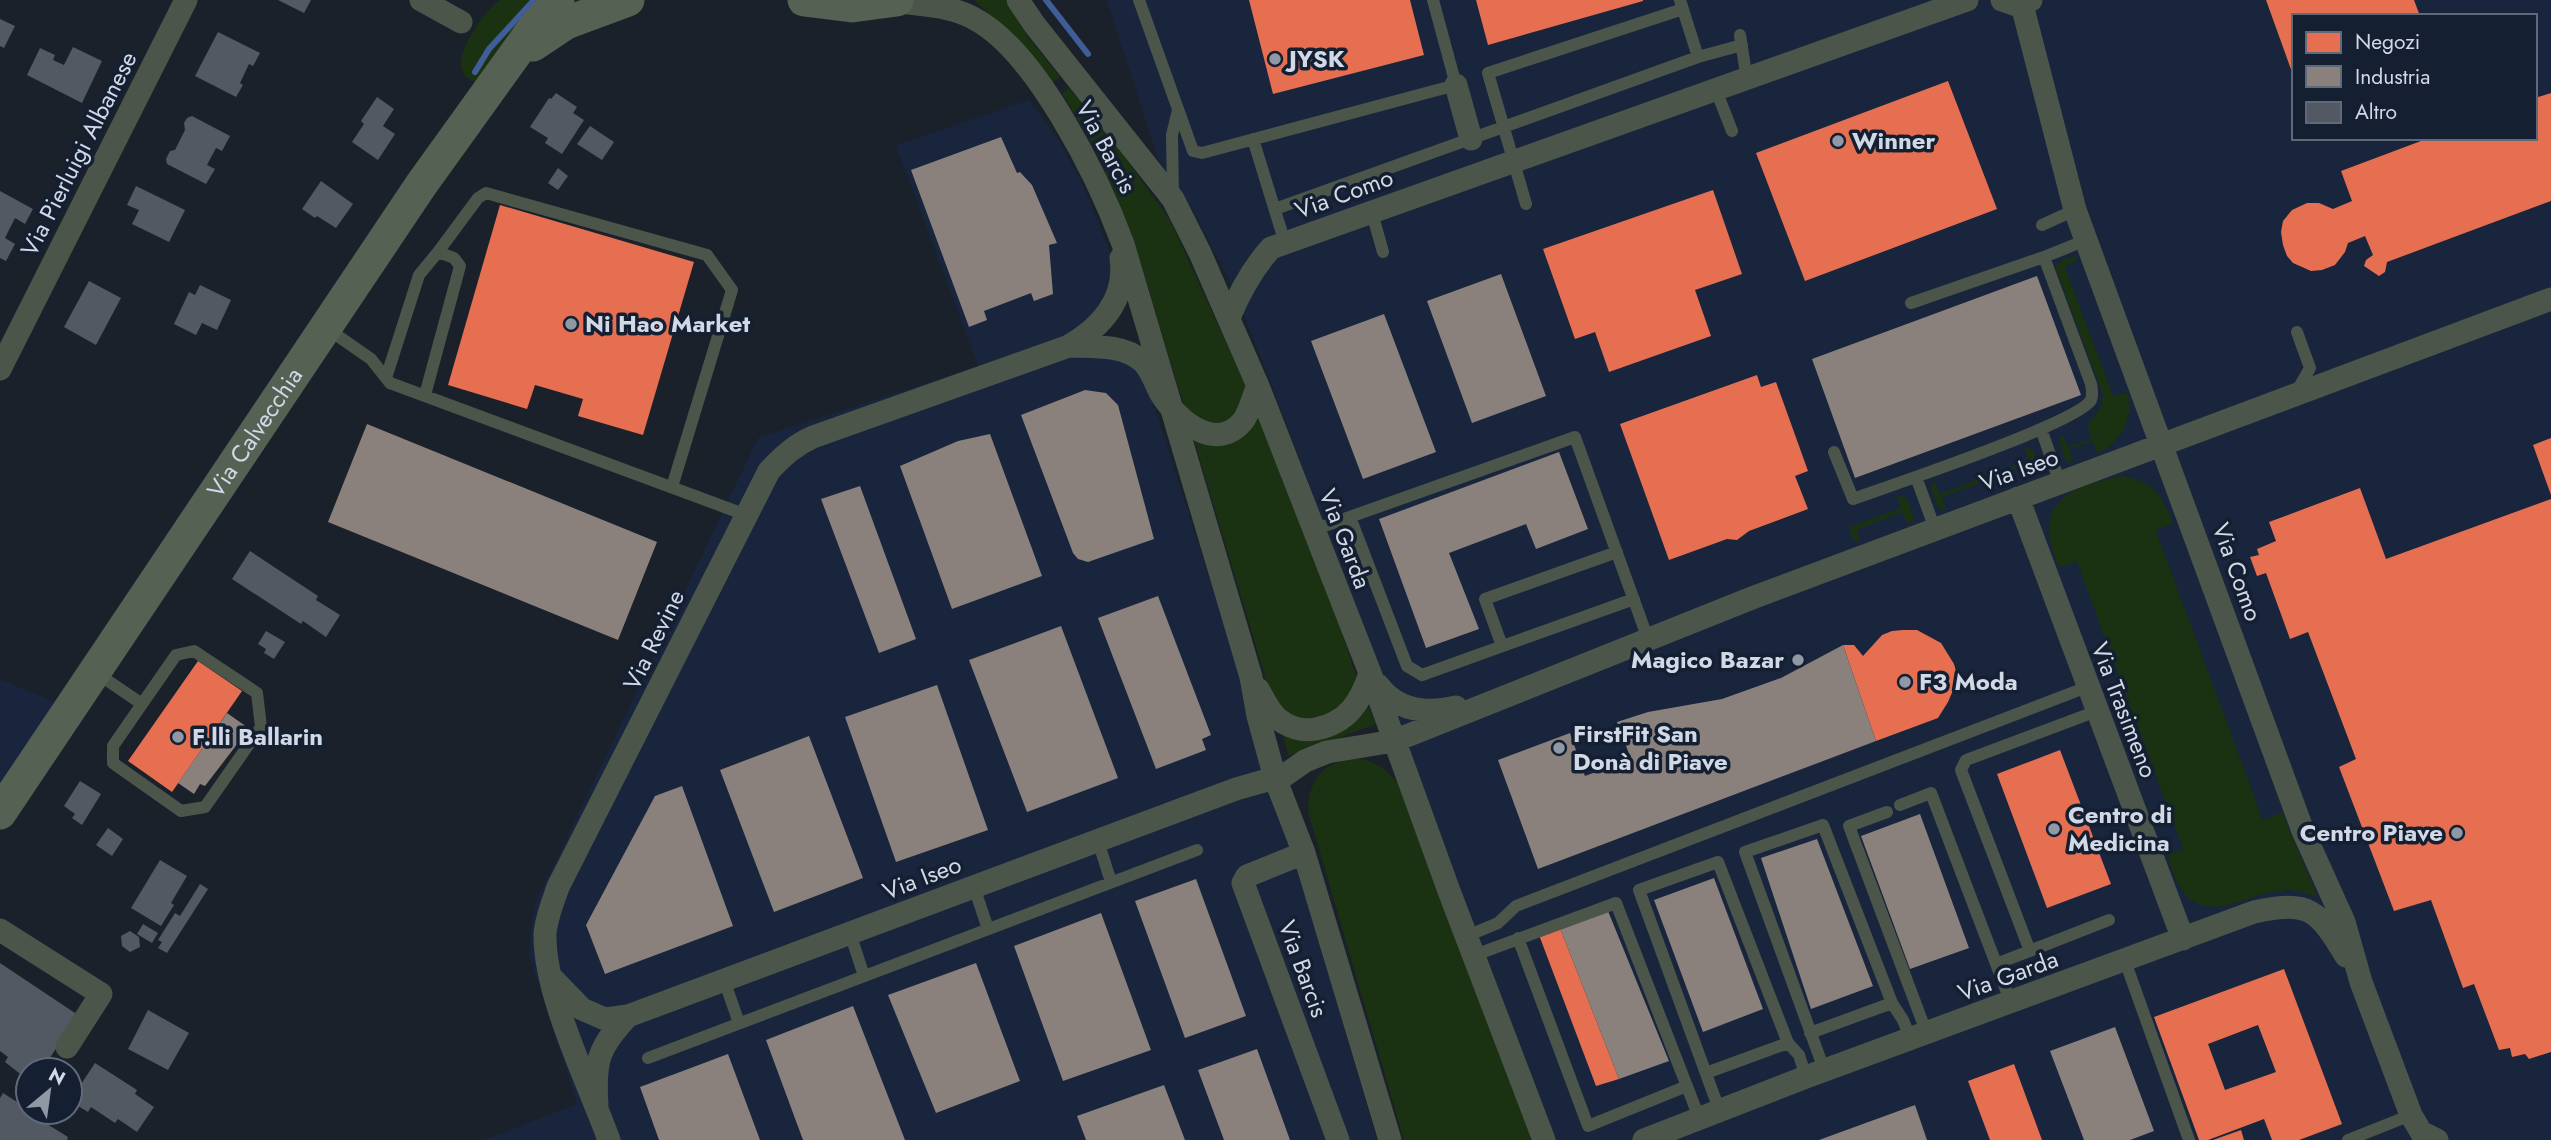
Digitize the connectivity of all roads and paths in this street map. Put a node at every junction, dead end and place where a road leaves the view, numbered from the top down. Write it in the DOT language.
graph roads {
  1 [pos="186,0"];
  2 [pos="421,0"];
  3 [pos="558,0"];
  4 [pos="628,0"];
  5 [pos="804,0"];
  6 [pos="896,0"];
  7 [pos="1018,0"];
  8 [pos="1139,0"];
  9 [pos="1433,0"];
  10 [pos="1967,0"];
  11 [pos="2018,2"];
  12 [pos="1682,5"];
  13 [pos="461,22"];
  14 [pos="516,56"];
  15 [pos="1698,57"];
  16 [pos="1747,80"];
  17 [pos="1456,85"];
  18 [pos="1716,90"];
  19 [pos="1178,110"];
  20 [pos="1504,127"];
  21 [pos="1731,131"];
  22 [pos="1254,139"];
  23 [pos="1471,139"];
  24 [pos="1512,161"];
  25 [pos="1173,198"];
  26 [pos="1526,204"];
  27 [pos="1275,209"];
  28 [pos="2075,209"];
  29 [pos="1372,213"];
  30 [pos="1112,214"];
  31 [pos="2042,225"];
  32 [pos="2086,240"];
  33 [pos="1278,246"];
  34 [pos="438,253"];
  35 [pos="1383,253"];
  36 [pos="2043,257"];
  37 [pos="2551,299"];
  38 [pos="1911,303"];
  39 [pos="1229,318"];
  40 [pos="325,327"];
  41 [pos="2297,332"];
  42 [pos="1069,346"];
  43 [pos="0,369"];
  44 [pos="386,378"];
  45 [pos="1258,386"];
  46 [pos="2295,395"];
  47 [pos="425,396"];
  48 [pos="1170,406"];
  49 [pos="2041,429"];
  50 [pos="2162,445"];
  51 [pos="1834,452"];
  52 [pos="1916,477"];
  53 [pos="2060,483"];
  54 [pos="672,488"];
  55 [pos="2018,498"];
  56 [pos="746,515"];
  57 [pos="1350,517"];
  58 [pos="1936,529"];
  59 [pos="1313,530"];
  60 [pos="1617,552"];
  61 [pos="1634,599"];
  62 [pos="1648,639"];
  63 [pos="1502,646"];
  64 [pos="95,672"];
  65 [pos="1370,674"];
  66 [pos="1251,677"];
  67 [pos="2087,687"];
  68 [pos="1508,695"];
  69 [pos="142,704"];
  70 [pos="2097,711"];
  71 [pos="1394,741"];
  72 [pos="1334,751"];
  73 [pos="1408,776"];
  74 [pos="1275,778"];
  75 [pos="1900,805"];
  76 [pos="1887,812"];
  77 [pos="0,813"];
  78 [pos="1296,829"];
  79 [pos="1098,841"];
  80 [pos="1197,850"];
  81 [pos="1304,853"];
  82 [pos="1111,882"];
  83 [pos="974,887"];
  84 [pos="2109,920"];
  85 [pos="988,929"];
  86 [pos="0,930"];
  87 [pos="850,933"];
  88 [pos="1518,938"];
  89 [pos="2182,939"];
  90 [pos="1471,945"];
  91 [pos="2030,951"];
  92 [pos="2125,961"];
  93 [pos="1996,964"];
  94 [pos="864,976"];
  95 [pos="552,978"];
  96 [pos="724,980"];
  97 [pos="2361,982"];
  98 [pos="1892,1003"];
  99 [pos="2011,1003"];
  100 [pos="628,1016"];
  101 [pos="739,1023"];
  102 [pos="1810,1033"];
  103 [pos="1919,1037"];
  104 [pos="1788,1043"];
  105 [pos="67,1047"];
  106 [pos="648,1058"];
  107 [pos="1706,1073"];
  108 [pos="1815,1074"];
  109 [pos="1687,1086"];
  110 [pos="597,1106"];
  111 [pos="2411,1115"];
  112 [pos="1710,1116"];
  113 [pos="609,1140"];
  114 [pos="1338,1140"];
  115 [pos="1390,1140"];
  116 [pos="1544,1140"];
  117 [pos="1644,1140"];
  118 [pos="2189,1140"];
  119 [pos="2348,1140"];
  120 [pos="2437,1140"];
  1 -- 43 [label="street, Via Pierluigi Albanese"];
  2 -- 13 [label="street"];
  3 -- 14 [label="main road, Via Calvecchia"];
  4 -- 14 [label="main road, Via Calvecchia"];
  5 -- 6 [label="main road"];
  6 -- 30 [label="street, Via Barcis"];
  7 -- 25 [label="street, Via Garda"];
  8 -- 19 [label="lane"];
  9 -- 17 [label="lane"];
  10 -- 16 [label="street, Via Como"];
  11 -- 28 [label="street, Via Como"];
  12 -- 15 [label="lane"];
  12 -- 20 [label="lane"];
  14 -- 40 [label="main road, Via Calvecchia"];
  15 -- 16 [label="lane"];
  15 -- 20 [label="lane"];
  16 -- 18 [label="street, Via Como"];
  17 -- 22 [label="lane"];
  17 -- 23 [label="street"];
  18 -- 21 [label="lane"];
  18 -- 24 [label="street, Via Como"];
  19 -- 22 [label="lane"];
  19 -- 25 [label="lane"];
  20 -- 23 [label="lane"];
  20 -- 24 [label="lane"];
  22 -- 27 [label="lane"];
  23 -- 27 [label="lane"];
  24 -- 26 [label="lane"];
  24 -- 29 [label="street, Via Como"];
  25 -- 39 [label="street, Via Garda"];
  27 -- 33 [label="lane"];
  28 -- 31 [label="lane"];
  28 -- 32 [label="street, Via Como"];
  29 -- 33 [label="street, Via Como"];
  29 -- 35 [label="lane"];
  30 -- 42 [label="street, Via Revine"];
  30 -- 48 [label="street, Via Barcis"];
  32 -- 36 [label="lane"];
  32 -- 50 [label="street, Via Como"];
  33 -- 39 [label="street"];
  34 -- 44 [label="lane"];
  34 -- 47 [label="lane"];
  34 -- 54 [label="lane"];
  36 -- 38 [label="lane"];
  36 -- 49 [label="lane"];
  37 -- 46 [label="street, Via Iseo"];
  39 -- 45 [label="street, Via Garda"];
  40 -- 44 [label="lane"];
  40 -- 64 [label="main road, Via Calvecchia"];
  41 -- 46 [label="lane"];
  42 -- 48 [label="street, Via Revine"];
  42 -- 56 [label="street, Via Revine"];
  44 -- 47 [label="lane"];
  45 -- 48 [label="street"];
  45 -- 59 [label="street, Via Garda"];
  46 -- 50 [label="street, Via Iseo"];
  47 -- 54 [label="lane"];
  48 -- 66 [label="street, Via Barcis"];
  49 -- 52 [label="lane"];
  49 -- 53 [label="lane"];
  50 -- 53 [label="street, Via Iseo"];
  50 -- 97 [label="street, Via Como"];
  51 -- 52 [label="lane"];
  52 -- 58 [label="lane"];
  53 -- 55 [label="street, Via Iseo"];
  54 -- 56 [label="lane"];
  55 -- 58 [label="street, Via Iseo"];
  55 -- 67 [label="street, Via Trasimeno"];
  56 -- 95 [label="street, Via Revine"];
  57 -- 59 [label="lane"];
  57 -- 60 [label="lane"];
  57 -- 63 [label="lane"];
  58 -- 62 [label="street, Via Iseo"];
  59 -- 65 [label="street, Via Garda"];
  60 -- 61 [label="lane"];
  60 -- 63 [label="lane"];
  61 -- 62 [label="lane"];
  61 -- 63 [label="lane"];
  62 -- 68 [label="street, Via Iseo"];
  64 -- 69 [label="lane"];
  64 -- 77 [label="main road, Via Calvecchia"];
  65 -- 66 [label="street, Via Barcis"];
  65 -- 68 [label="street, Via Iseo"];
  65 -- 71 [label="street, Via Garda"];
  66 -- 74 [label="street, Via Barcis"];
  67 -- 70 [label="street, Via Trasimeno"];
  67 -- 90 [label="lane"];
  68 -- 71 [label="street, Via Iseo"];
  69 -- 69 [label="lane"];
  70 -- 89 [label="street, Via Trasimeno"];
  70 -- 91 [label="lane"];
  71 -- 72 [label="street, Via Iseo"];
  71 -- 73 [label="street, Via Garda"];
  72 -- 73 [label="street"];
  72 -- 74 [label="street, Via Iseo"];
  72 -- 78 [label="street"];
  73 -- 90 [label="street, Via Garda"];
  74 -- 78 [label="street, Via Barcis"];
  74 -- 79 [label="street, Via Iseo"];
  75 -- 93 [label="lane"];
  76 -- 103 [label="lane"];
  78 -- 81 [label="street, Via Barcis"];
  79 -- 82 [label="lane"];
  79 -- 83 [label="street, Via Iseo"];
  80 -- 82 [label="lane"];
  81 -- 114 [label="street, Via Barcis"];
  81 -- 115 [label="street, Via Barcis"];
  82 -- 85 [label="lane"];
  83 -- 85 [label="lane"];
  83 -- 87 [label="street, Via Iseo"];
  84 -- 91 [label="lane"];
  85 -- 94 [label="lane"];
  86 -- 105 [label="street"];
  87 -- 94 [label="lane"];
  87 -- 96 [label="street, Via Iseo"];
  88 -- 90 [label="lane"];
  88 -- 109 [label="lane"];
  88 -- 109 [label="lane"];
  89 -- 92 [label="street, Via Garda"];
  89 -- 97 [label="street, Via Garda"];
  90 -- 116 [label="street, Via Garda"];
  91 -- 93 [label="lane"];
  92 -- 99 [label="street, Via Garda"];
  92 -- 118 [label="lane"];
  93 -- 99 [label="lane"];
  94 -- 101 [label="lane"];
  95 -- 100 [label="street"];
  95 -- 110 [label="street, Via Revine"];
  96 -- 100 [label="street, Via Iseo"];
  96 -- 101 [label="lane"];
  97 -- 111 [label="street, Via Como"];
  98 -- 102 [label="lane"];
  98 -- 102 [label="lane"];
  98 -- 103 [label="lane"];
  99 -- 103 [label="street, Via Garda"];
  100 -- 110 [label="street, Via Iseo"];
  101 -- 106 [label="lane"];
  102 -- 108 [label="lane"];
  103 -- 108 [label="street, Via Garda"];
  104 -- 107 [label="lane"];
  104 -- 107 [label="lane"];
  104 -- 108 [label="lane"];
  107 -- 112 [label="lane"];
  108 -- 112 [label="street, Via Garda"];
  109 -- 112 [label="lane"];
  110 -- 113 [label="street, Via Revine"];
  111 -- 119 [label="lane"];
  111 -- 120 [label="street, Via Como"];
  112 -- 117 [label="street, Via Garda"];
}
